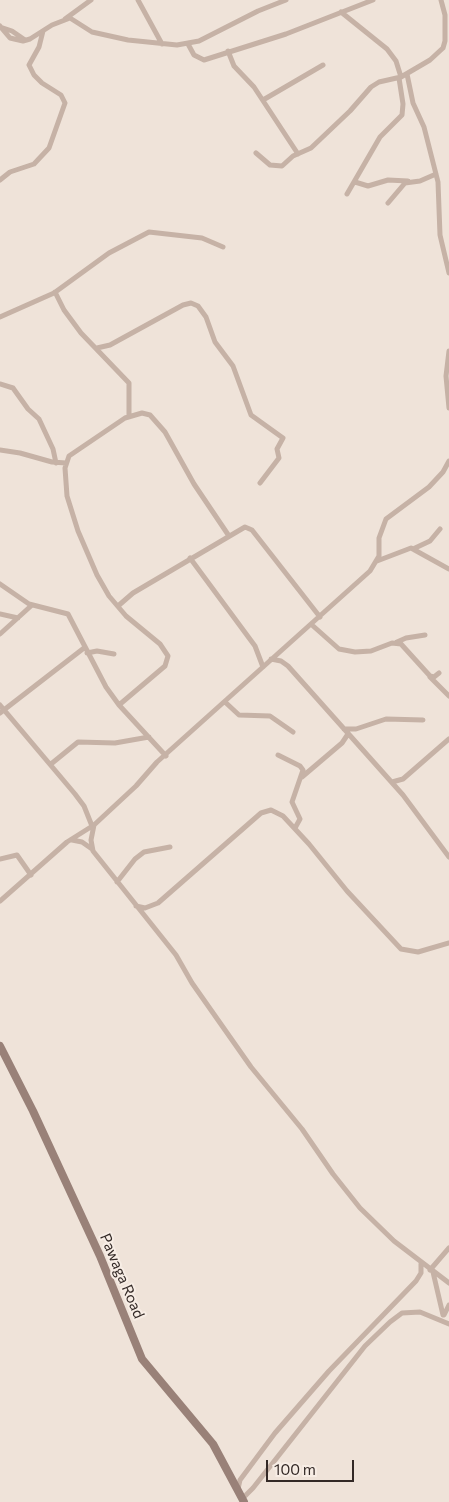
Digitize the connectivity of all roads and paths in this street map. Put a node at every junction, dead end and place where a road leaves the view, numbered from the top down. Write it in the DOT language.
graph roads {
  1 [pos="91,0"];
  2 [pos="138,0"];
  3 [pos="286,0"];
  4 [pos="373,0"];
  5 [pos="441,0"];
  6 [pos="341,12"];
  7 [pos="65,19"];
  8 [pos="0,26"];
  9 [pos="43,31"];
  10 [pos="162,44"];
  11 [pos="188,44"];
  12 [pos="228,51"];
  13 [pos="323,65"];
  14 [pos="407,74"];
  15 [pos="400,78"];
  16 [pos="263,100"];
  17 [pos="256,153"];
  18 [pos="298,154"];
  19 [pos="436,174"];
  20 [pos="0,180"];
  21 [pos="355,182"];
  22 [pos="409,182"];
  23 [pos="347,194"];
  24 [pos="388,203"];
  25 [pos="223,247"];
  26 [pos="449,273"];
  27 [pos="56,292"];
  28 [pos="0,317"];
  29 [pos="97,348"];
  30 [pos="449,351"];
  31 [pos="0,384"];
  32 [pos="449,408"];
  33 [pos="129,417"];
  34 [pos="0,450"];
  35 [pos="449,461"];
  36 [pos="56,462"];
  37 [pos="66,463"];
  38 [pos="260,482"];
  39 [pos="440,529"];
  40 [pos="229,536"];
  41 [pos="413,548"];
  42 [pos="190,558"];
  43 [pos="376,561"];
  44 [pos="449,569"];
  45 [pos="0,584"];
  46 [pos="32,605"];
  47 [pos="118,606"];
  48 [pos="0,614"];
  49 [pos="320,617"];
  50 [pos="18,618"];
  51 [pos="312,624"];
  52 [pos="0,634"];
  53 [pos="425,635"];
  54 [pos="397,642"];
  55 [pos="86,650"];
  56 [pos="114,654"];
  57 [pos="271,659"];
  58 [pos="263,667"];
  59 [pos="439,673"];
  60 [pos="430,676"];
  61 [pos="449,696"];
  62 [pos="225,702"];
  63 [pos="0,705"];
  64 [pos="119,705"];
  65 [pos="2,712"];
  66 [pos="423,720"];
  67 [pos="344,729"];
  68 [pos="293,732"];
  69 [pos="348,734"];
  70 [pos="149,737"];
  71 [pos="449,739"];
  72 [pos="166,756"];
  73 [pos="278,756"];
  74 [pos="51,764"];
  75 [pos="302,777"];
  76 [pos="392,782"];
  77 [pos="93,826"];
  78 [pos="295,828"];
  79 [pos="71,840"];
  80 [pos="170,848"];
  81 [pos="92,849"];
  82 [pos="449,857"];
  83 [pos="0,859"];
  84 [pos="31,875"];
  85 [pos="117,882"];
  86 [pos="0,901"];
  87 [pos="136,906"];
  88 [pos="449,943"];
  89 [pos="0,1046"];
  90 [pos="449,1248"];
  91 [pos="421,1264"];
  92 [pos="431,1271"];
  93 [pos="449,1283"];
  94 [pos="449,1304"];
  95 [pos="442,1317"];
  96 [pos="449,1324"];
  97 [pos="238,1489"];
  98 [pos="244,1500"];
  1 -- 7 [label="street"];
  2 -- 10 [label="street"];
  3 -- 11 [label="street"];
  4 -- 6 [label="street"];
  5 -- 14 [label="street"];
  6 -- 12 [label="street"];
  6 -- 15 [label="street"];
  7 -- 9 [label="street"];
  7 -- 10 [label="street"];
  8 -- 9 [label="street"];
  9 -- 20 [label="street"];
  10 -- 11 [label="street"];
  11 -- 12 [label="street"];
  12 -- 16 [label="street"];
  13 -- 16 [label="street"];
  14 -- 15 [label="street"];
  14 -- 19 [label="street"];
  15 -- 18 [label="street"];
  15 -- 21 [label="street"];
  16 -- 18 [label="street"];
  17 -- 18 [label="street"];
  19 -- 22 [label="street"];
  19 -- 26 [label="street"];
  21 -- 22 [label="street"];
  21 -- 23 [label="street"];
  22 -- 24 [label="street"];
  25 -- 27 [label="street"];
  27 -- 28 [label="street"];
  27 -- 29 [label="street"];
  29 -- 33 [label="street"];
  29 -- 38 [label="street"];
  30 -- 32 [label="street"];
  31 -- 36 [label="street"];
  33 -- 37 [label="street"];
  33 -- 40 [label="street"];
  34 -- 36 [label="street"];
  35 -- 43 [label="street"];
  36 -- 37 [label="street"];
  37 -- 47 [label="street"];
  39 -- 41 [label="street"];
  40 -- 42 [label="street"];
  40 -- 49 [label="street"];
  41 -- 43 [label="street"];
  41 -- 44 [label="street"];
  42 -- 47 [label="street"];
  42 -- 58 [label="street"];
  43 -- 49 [label="street"];
  45 -- 46 [label="street"];
  46 -- 50 [label="street"];
  46 -- 55 [label="street"];
  47 -- 64 [label="street"];
  48 -- 50 [label="street"];
  49 -- 51 [label="street"];
  50 -- 52 [label="street"];
  51 -- 54 [label="street"];
  51 -- 57 [label="street"];
  53 -- 54 [label="street"];
  54 -- 60 [label="street"];
  55 -- 56 [label="street"];
  55 -- 64 [label="street"];
  55 -- 65 [label="street"];
  57 -- 58 [label="street"];
  57 -- 67 [label="street"];
  58 -- 62 [label="street"];
  59 -- 60 [label="street"];
  60 -- 61 [label="street"];
  62 -- 68 [label="street"];
  62 -- 72 [label="street"];
  63 -- 65 [label="street"];
  64 -- 70 [label="street"];
  65 -- 74 [label="street"];
  66 -- 67 [label="street"];
  67 -- 69 [label="street"];
  69 -- 75 [label="street"];
  69 -- 76 [label="street"];
  70 -- 72 [label="street"];
  70 -- 74 [label="street"];
  71 -- 76 [label="street"];
  72 -- 77 [label="street"];
  73 -- 75 [label="street"];
  74 -- 77 [label="street"];
  75 -- 78 [label="street"];
  76 -- 82 [label="street"];
  77 -- 79 [label="street"];
  77 -- 81 [label="street"];
  78 -- 87 [label="street"];
  78 -- 88 [label="street"];
  79 -- 81 [label="street"];
  79 -- 84 [label="street"];
  80 -- 85 [label="street"];
  81 -- 85 [label="street"];
  83 -- 84 [label="street"];
  84 -- 86 [label="street"];
  85 -- 87 [label="street"];
  87 -- 91 [label="street"];
  89 -- 97 [label="main road, Pawaga Road"];
  90 -- 92 [label="street"];
  91 -- 92 [label="street"];
  91 -- 97 [label="street"];
  92 -- 93 [label="street"];
  92 -- 95 [label="street"];
  94 -- 95 [label="street"];
  95 -- 96 [label="street"];
  95 -- 98 [label="street"];
  97 -- 98 [label="main road, Pawaga Road"];
}
